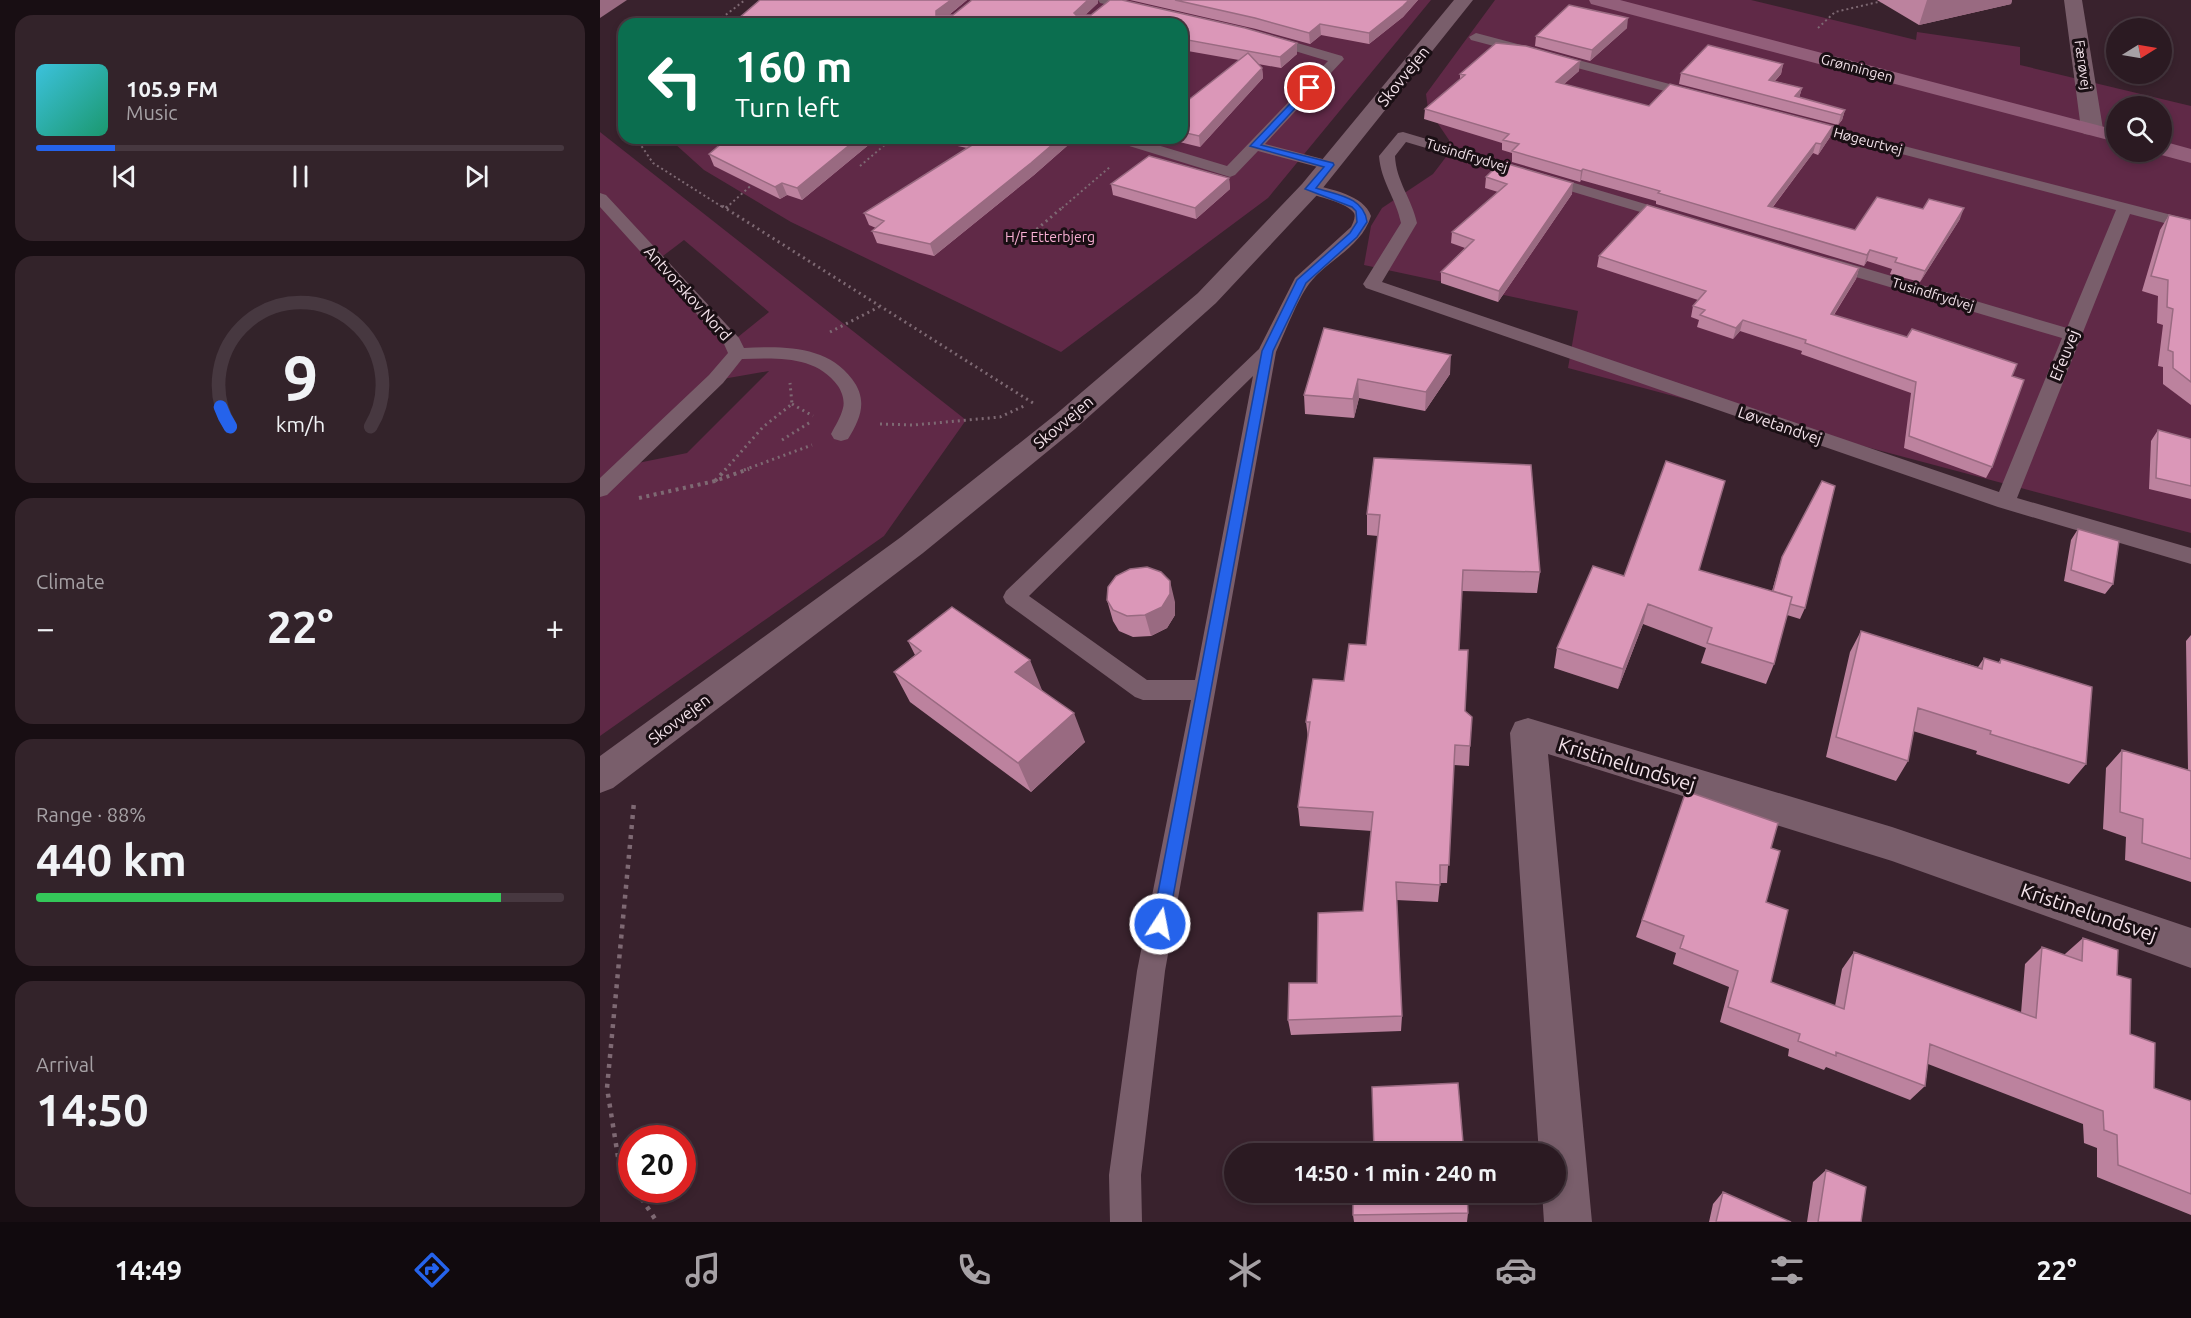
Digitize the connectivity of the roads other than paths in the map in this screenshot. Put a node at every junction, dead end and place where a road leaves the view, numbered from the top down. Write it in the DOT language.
graph roads {
  1 [pos="1464,0"];
  2 [pos="1598,0"];
  3 [pos="2073,0"];
  4 [pos="1106,4"];
  5 [pos="1153,11"];
  6 [pos="1250,34"];
  7 [pos="1476,37"];
  8 [pos="1708,99"];
  9 [pos="1789,120"];
  10 [pos="2092,129"];
  11 [pos="2106,133"];
  12 [pos="1136,144"];
  13 [pos="1254,146"];
  14 [pos="2172,151"];
  15 [pos="2191,156"];
  16 [pos="1329,165"];
  17 [pos="1310,189"];
  18 [pos="600,198"];
  19 [pos="2124,209"];
  20 [pos="1686,221"];
  21 [pos="2191,225"];
  22 [pos="1811,258"];
  23 [pos="1372,284"];
  24 [pos="2071,335"];
  25 [pos="1267,351"];
  26 [pos="737,354"];
  27 [pos="844,429"];
  28 [pos="600,490"];
  29 [pos="2005,502"];
  30 [pos="2191,556"];
  31 [pos="1204,690"];
  32 [pos="608,772"];
  33 [pos="2191,948"];
  34 [pos="1125,1222"];
  35 [pos="1568,1222"];
  1 -- 16 [label="street, Skovvejen"];
  2 -- 10 [label="main road, Grønningen"];
  3 -- 10 [label="street, Færøvej"];
  4 -- 5 [label="lane"];
  6 -- 13 [label="lane"];
  7 -- 8 [label="lane"];
  9 -- 19 [label="lane, Høgeurtvej"];
  10 -- 11 [label="main road, Grønningen"];
  12 -- 13 [label="lane"];
  13 -- 16 [label="lane"];
  14 -- 15 [label="main road"];
  16 -- 17 [label="street, Skovvejen"];
  17 -- 25 [label="lane"];
  17 -- 32 [label="street, Skovvejen"];
  18 -- 26 [label="lane, Antvorskov Nord"];
  19 -- 21 [label="lane, Høgeurtvej"];
  19 -- 24 [label="lane, Efeuvej"];
  20 -- 23 [label="lane, Tusindfrydvej"];
  22 -- 24 [label="lane, Tusindfrydvej"];
  23 -- 29 [label="lane, Løvetandvej"];
  24 -- 29 [label="lane, Efeuvej"];
  25 -- 31 [label="lane"];
  25 -- 31 [label="lane"];
  26 -- 27 [label="lane"];
  26 -- 28 [label="lane, Antvorskov Nord"];
  29 -- 30 [label="lane, Løvetandvej"];
  31 -- 34 [label="lane"];
  33 -- 35 [label="street, Kristinelundsvej"];
}
